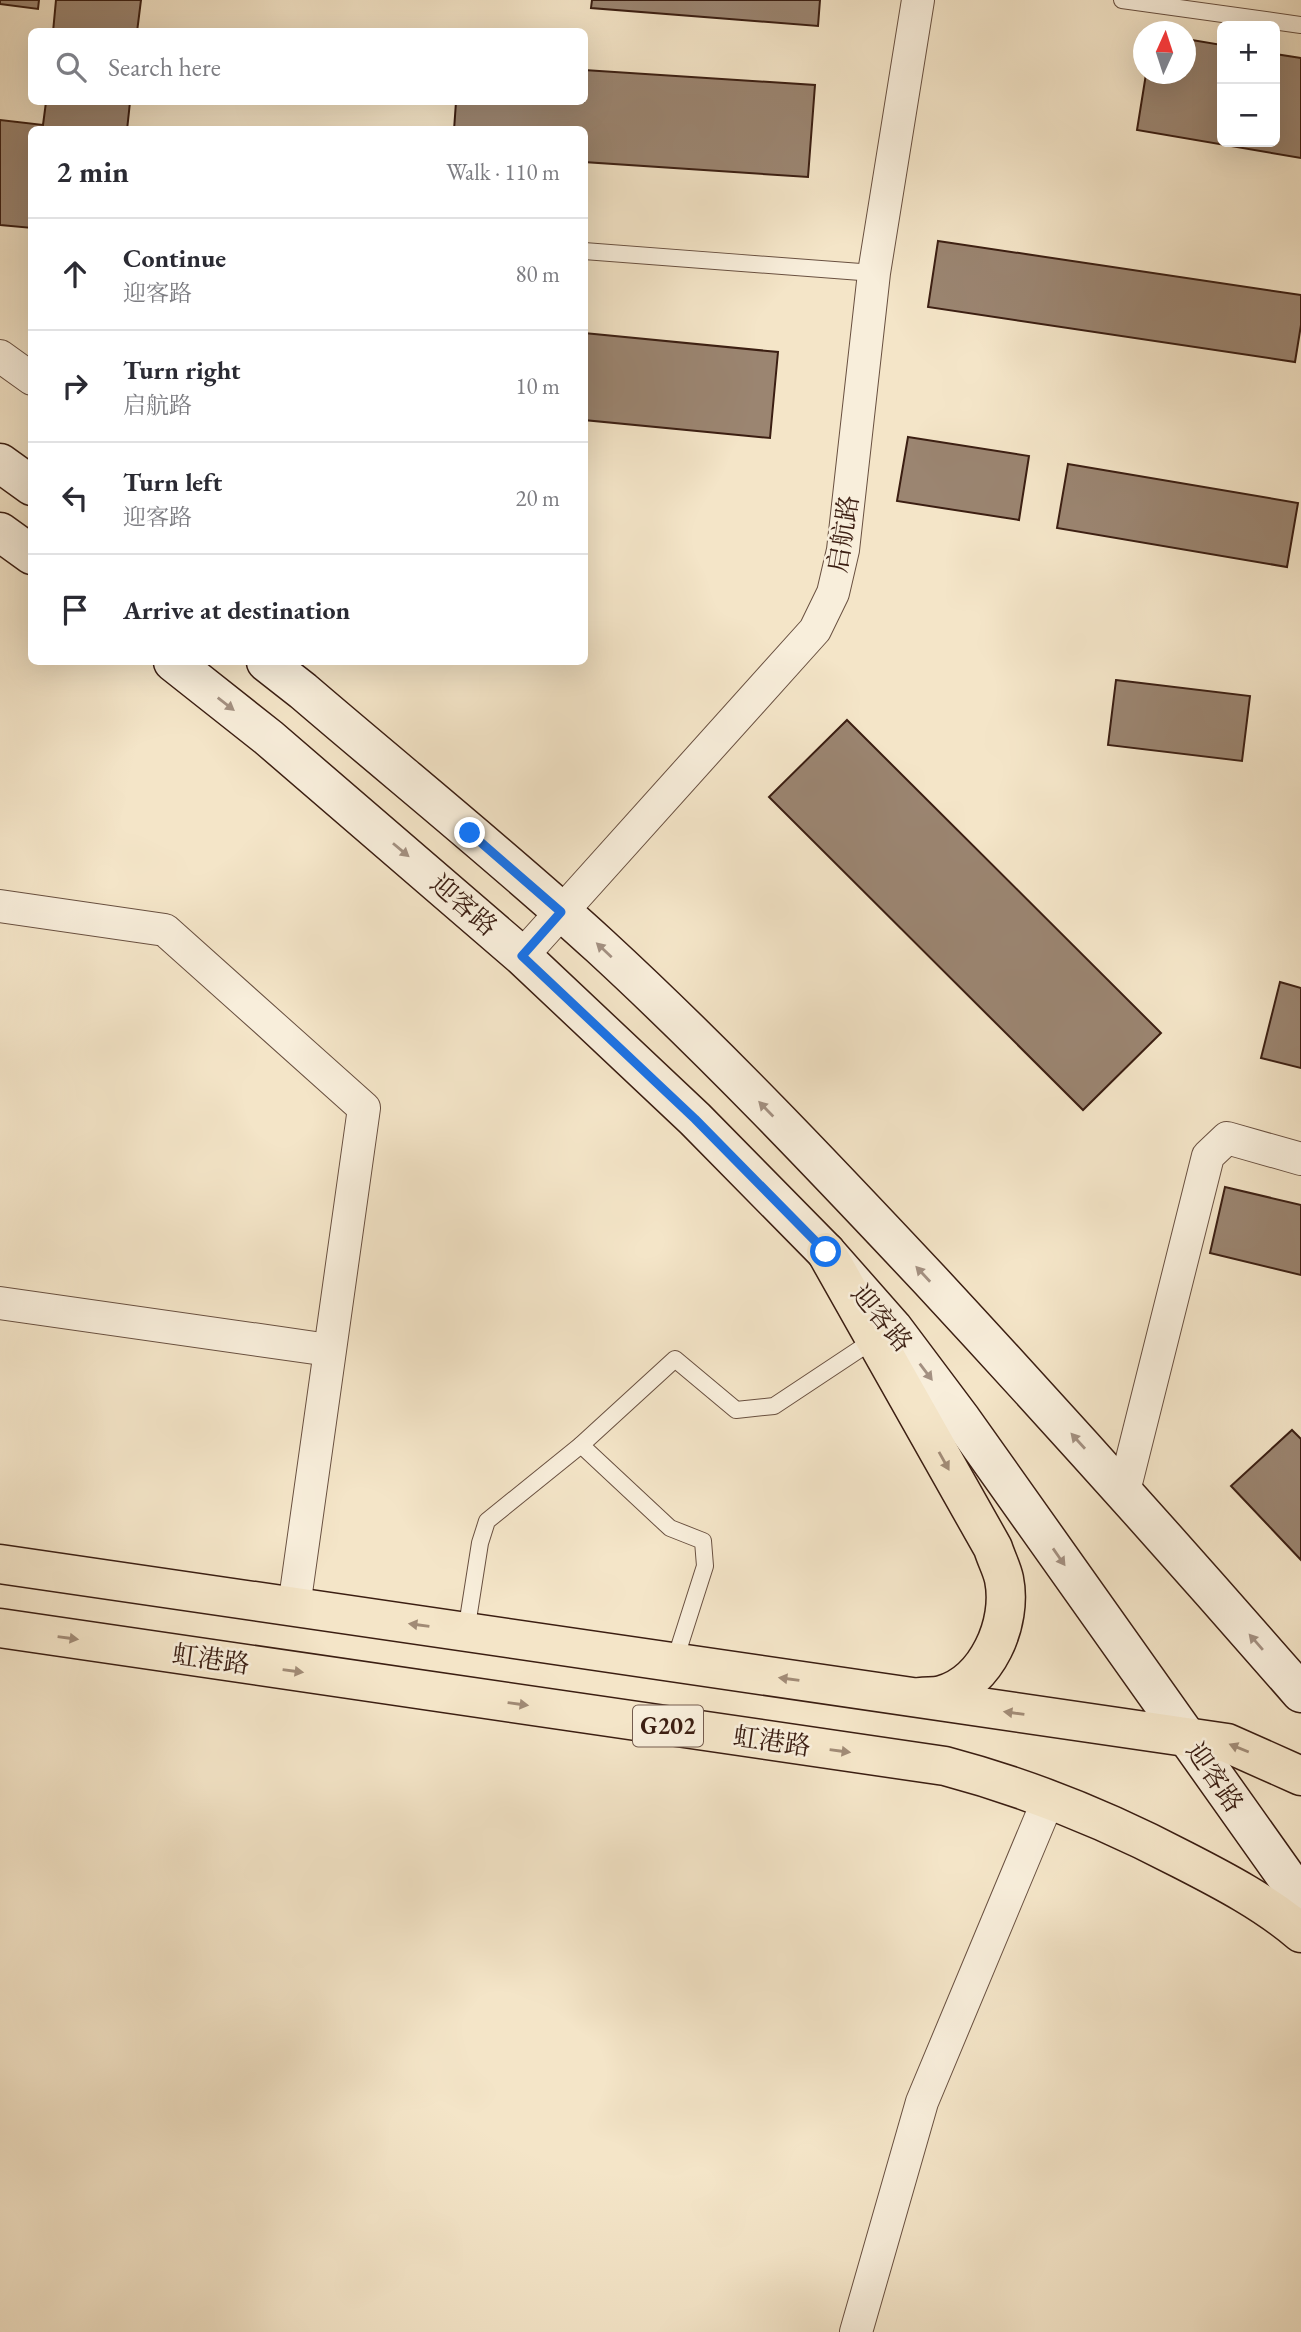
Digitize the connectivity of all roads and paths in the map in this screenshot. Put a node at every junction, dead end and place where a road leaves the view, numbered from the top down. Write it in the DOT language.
graph roads {
  1 [pos="918,0"];
  2 [pos="1122,0"];
  3 [pos="1301,24"];
  4 [pos="588,251"];
  5 [pos="874,274"];
  6 [pos="0,356"];
  7 [pos="28,376"];
  8 [pos="0,463"];
  9 [pos="28,483"];
  10 [pos="0,532"];
  11 [pos="28,552"];
  12 [pos="177,665"];
  13 [pos="270,665"];
  14 [pos="0,906"];
  15 [pos="561,912"];
  16 [pos="522,956"];
  17 [pos="1301,1159"];
  18 [pos="826,1252"];
  19 [pos="0,1303"];
  20 [pos="875,1339"];
  21 [pos="329,1350"];
  22 [pos="581,1445"];
  23 [pos="1124,1491"];
  24 [pos="0,1564"];
  25 [pos="294,1607"];
  26 [pos="0,1628"];
  27 [pos="466,1632"];
  28 [pos="674,1662"];
  29 [pos="1301,1693"];
  30 [pos="912,1698"];
  31 [pos="1187,1737"];
  32 [pos="1301,1776"];
  33 [pos="1049,1798"];
  34 [pos="1301,1898"];
  35 [pos="1301,1933"];
  36 [pos="856,2332"];
  1 -- 5 [label="street, 启航路"];
  2 -- 3 [label="lane"];
  4 -- 5 [label="lane"];
  5 -- 15 [label="street, 启航路"];
  6 -- 7 [label="street"];
  8 -- 9 [label="main road"];
  10 -- 11 [label="main road"];
  12 -- 16 [label="main road, 迎客路, one-way"];
  13 -- 15 [label="main road"];
  14 -- 21 [label="street"];
  15 -- 16 [label="street, 启航路"];
  23 -- 15 [label="main road, one-way"];
  16 -- 18 [label="main road, 迎客路"];
  17 -- 23 [label="street"];
  18 -- 20 [label="highway"];
  18 -- 31 [label="main road, 迎客路, one-way"];
  19 -- 21 [label="street"];
  20 -- 22 [label="lane"];
  20 -- 30 [label="highway, one-way"];
  21 -- 25 [label="street"];
  22 -- 27 [label="lane"];
  22 -- 28 [label="lane"];
  29 -- 23 [label="main road, one-way"];
  24 -- 25 [label="highway, G202"];
  27 -- 25 [label="highway, G202, one-way"];
  26 -- 33 [label="highway, 虹港路 / G202, one-way"];
  27 -- 28 [label="highway, G202"];
  30 -- 28 [label="highway, G202, one-way"];
  31 -- 30 [label="highway, G202, one-way"];
  32 -- 31 [label="highway, G202, one-way"];
  31 -- 34 [label="main road, 迎客路"];
  33 -- 35 [label="highway, 虹港路 / G202"];
  33 -- 36 [label="street"];
}
